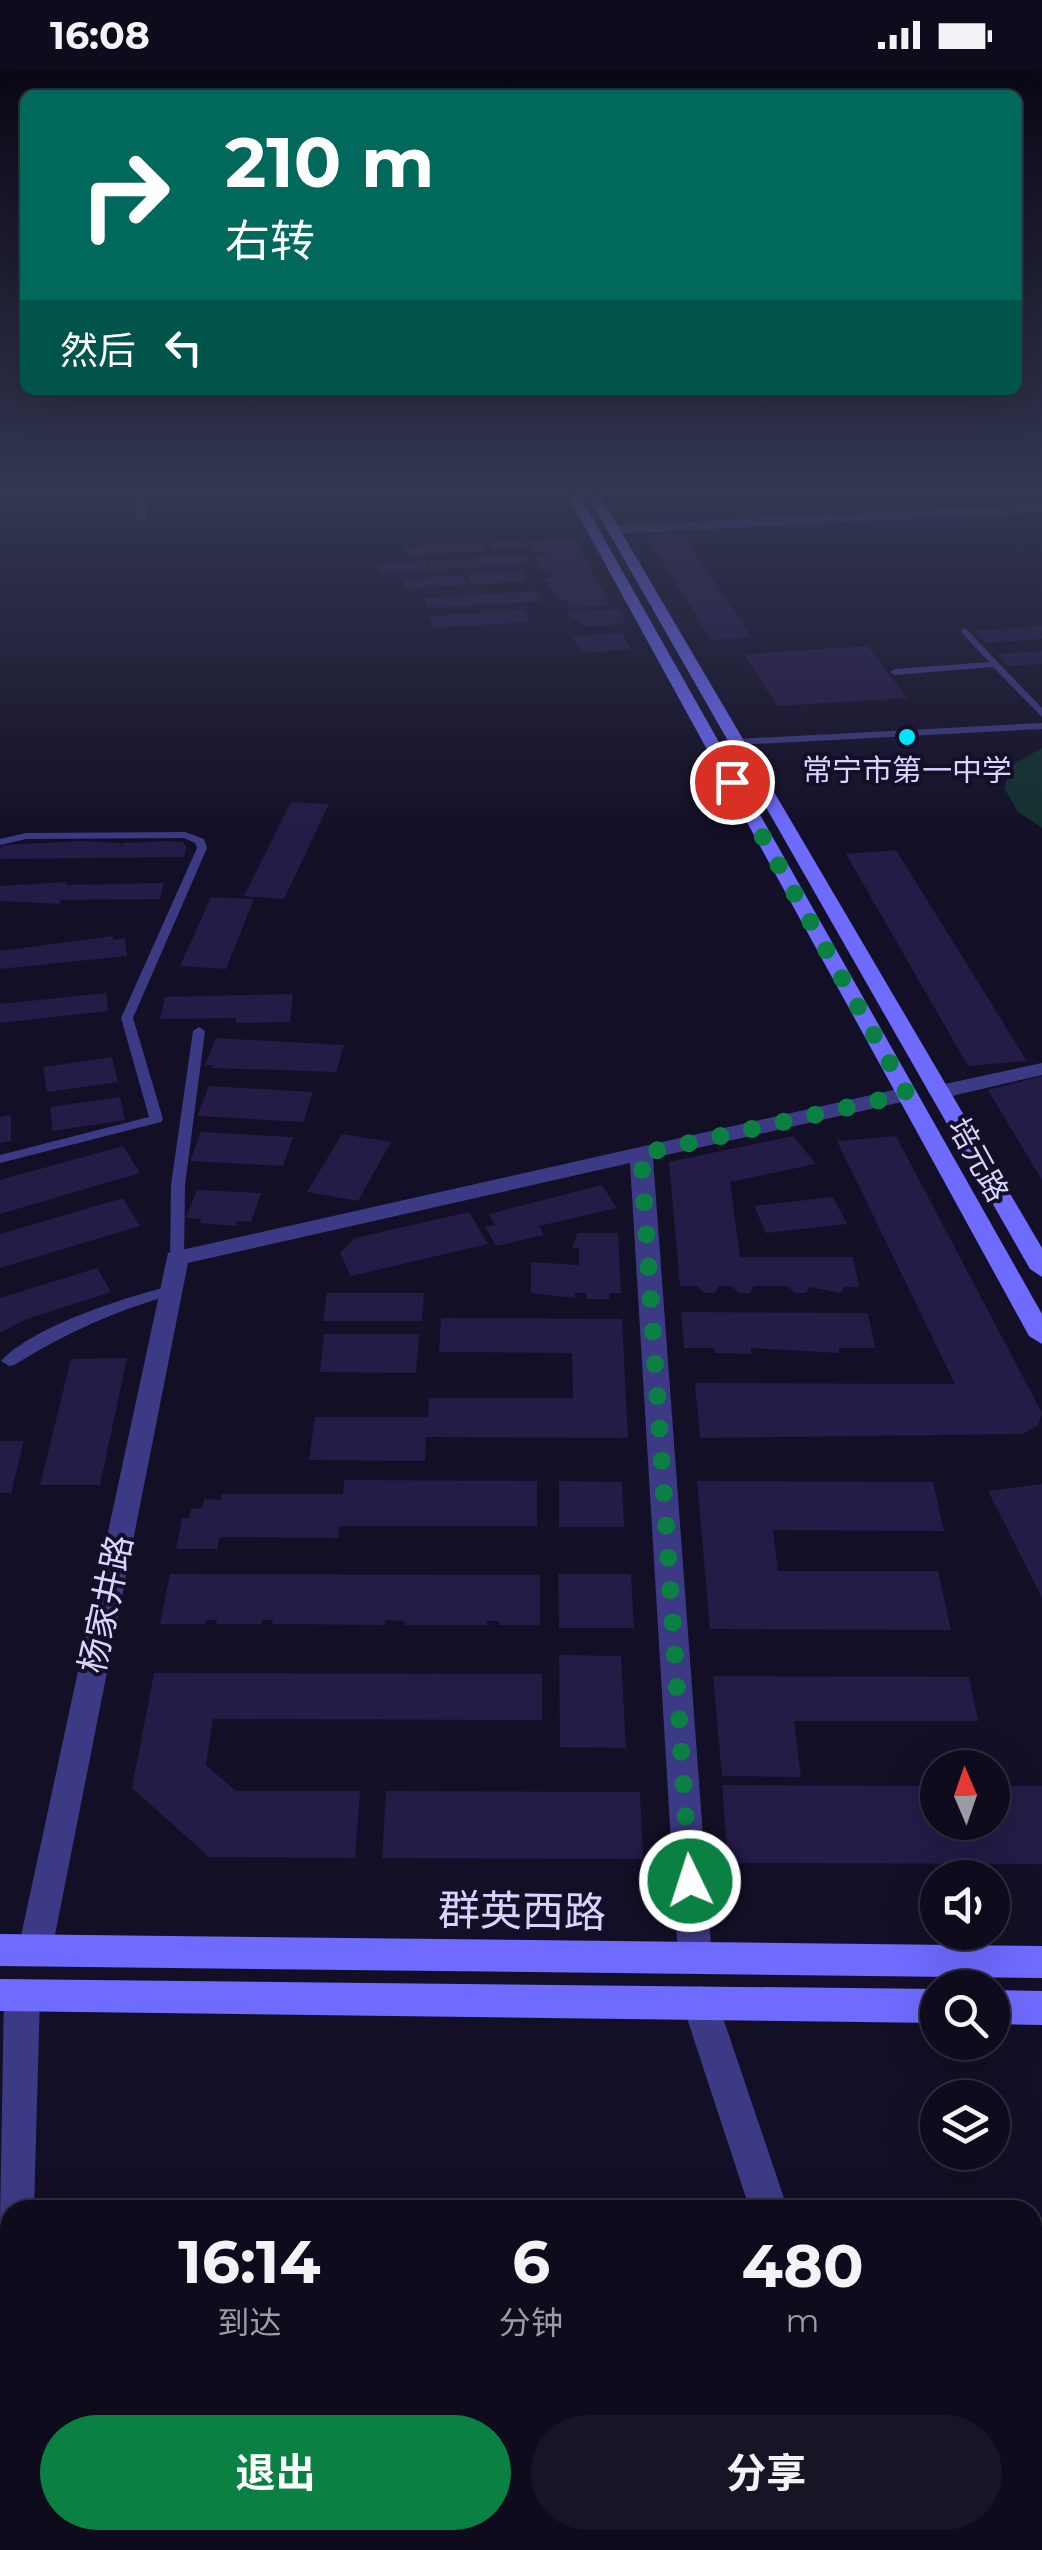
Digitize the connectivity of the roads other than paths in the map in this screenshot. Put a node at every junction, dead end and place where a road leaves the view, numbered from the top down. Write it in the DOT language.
graph roads {
  1 [pos="634,605"];
  2 [pos="656,605"];
  3 [pos="966,632"];
  4 [pos="996,664"];
  5 [pos="895,672"];
  6 [pos="1042,714"];
  7 [pos="1042,726"];
  8 [pos="736,742"];
  9 [pos="0,842"];
  10 [pos="199,1031"];
  11 [pos="1042,1068"];
  12 [pos="938,1092"];
  13 [pos="907,1094"];
  14 [pos="641,1154"];
  15 [pos="0,1159"];
  16 [pos="177,1258"];
  17 [pos="1042,1269"];
  18 [pos="170,1291"];
  19 [pos="1042,1336"];
  20 [pos="10,1360"];
  21 [pos="17,1950"];
  22 [pos="695,1958"];
  23 [pos="1042,1962"];
  24 [pos="11,1995"];
  25 [pos="700,2003"];
  26 [pos="920,2006"];
  27 [pos="1010,2007"];
  28 [pos="1042,2008"];
  29 [pos="15,2200"];
  30 [pos="765,2200"];
  1 -- 13 [label="main road, 培元路"];
  2 -- 8 [label="main road, 培元路"];
  3 -- 4 [label="lane"];
  4 -- 5 [label="lane"];
  4 -- 6 [label="lane"];
  7 -- 8 [label="lane"];
  8 -- 12 [label="main road, 培元路"];
  9 -- 15 [label="lane"];
  10 -- 16 [label="lane"];
  11 -- 12 [label="street"];
  12 -- 17 [label="main road, 培元路"];
  13 -- 14 [label="street"];
  13 -- 19 [label="main road, 培元路"];
  14 -- 16 [label="street"];
  14 -- 22 [label="street"];
  16 -- 18 [label="street, 杨家井路"];
  18 -- 20 [label="lane"];
  18 -- 21 [label="street, 杨家井路"];
  21 -- 22 [label="main road, 群英西路"];
  22 -- 23 [label="main road, 群英西路"];
  24 -- 25 [label="main road"];
  24 -- 29 [label="street"];
  25 -- 26 [label="main road"];
  25 -- 30 [label="street"];
  27 -- 28 [label="main road"];
}
